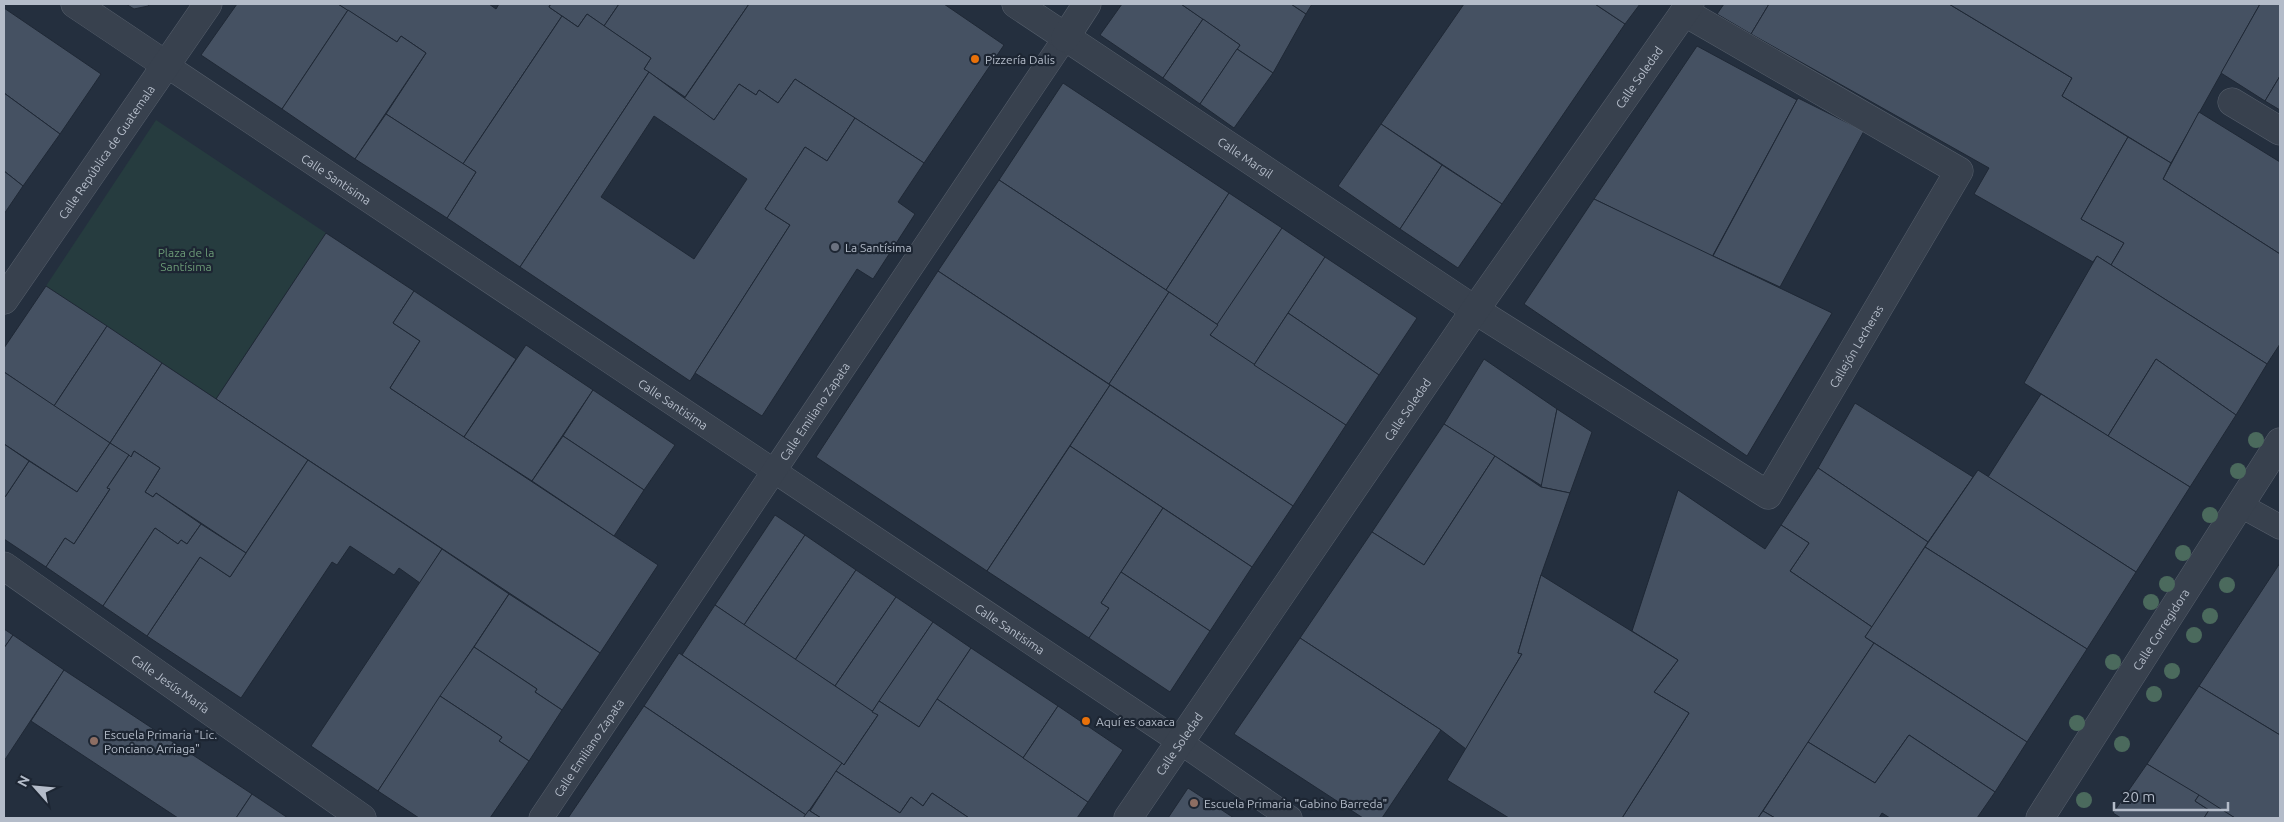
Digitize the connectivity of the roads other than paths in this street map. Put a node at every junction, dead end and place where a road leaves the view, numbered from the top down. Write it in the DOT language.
graph roads {
  1 [pos="75,4"];
  2 [pos="208,4"];
  3 [pos="1016,4"];
  4 [pos="1087,4"];
  5 [pos="1687,8"];
  6 [pos="1065,38"];
  7 [pos="166,65"];
  8 [pos="2232,102"];
  9 [pos="2280,131"];
  10 [pos="4,300"];
  11 [pos="1475,310"];
  12 [pos="2280,442"];
  13 [pos="774,471"];
  14 [pos="2240,504"];
  15 [pos="2280,527"];
  16 [pos="4,566"];
  17 [pos="1180,742"];
  18 [pos="362,818"];
  19 [pos="541,818"];
  20 [pos="1128,818"];
  21 [pos="1290,818"];
  22 [pos="2040,818"];
  1 -- 7 [label="street"];
  2 -- 7 [label="street, Calle República de Guatemala"];
  3 -- 6 [label="street, Calle Margil"];
  4 -- 6 [label="street, Calle Emiliano Zapata"];
  5 -- 11 [label="street, Calle Soledad"];
  5 -- 11 [label="street, Callejón Lecheras"];
  6 -- 11 [label="street, Calle Margil"];
  6 -- 13 [label="street, Calle Emiliano Zapata"];
  7 -- 10 [label="street, Calle República de Guatemala"];
  7 -- 13 [label="street, Calle Santisima"];
  8 -- 9 [label="street"];
  11 -- 17 [label="street, Calle Soledad"];
  12 -- 14 [label="street, Calle Corregidora"];
  13 -- 17 [label="street, Calle Santisima"];
  13 -- 19 [label="street, Calle Emiliano Zapata"];
  14 -- 15 [label="street"];
  14 -- 22 [label="street, Calle Corregidora"];
  16 -- 18 [label="street, Calle Jesús María"];
  17 -- 20 [label="street, Calle Soledad"];
  17 -- 21 [label="street, Calle Santisima"];
}
